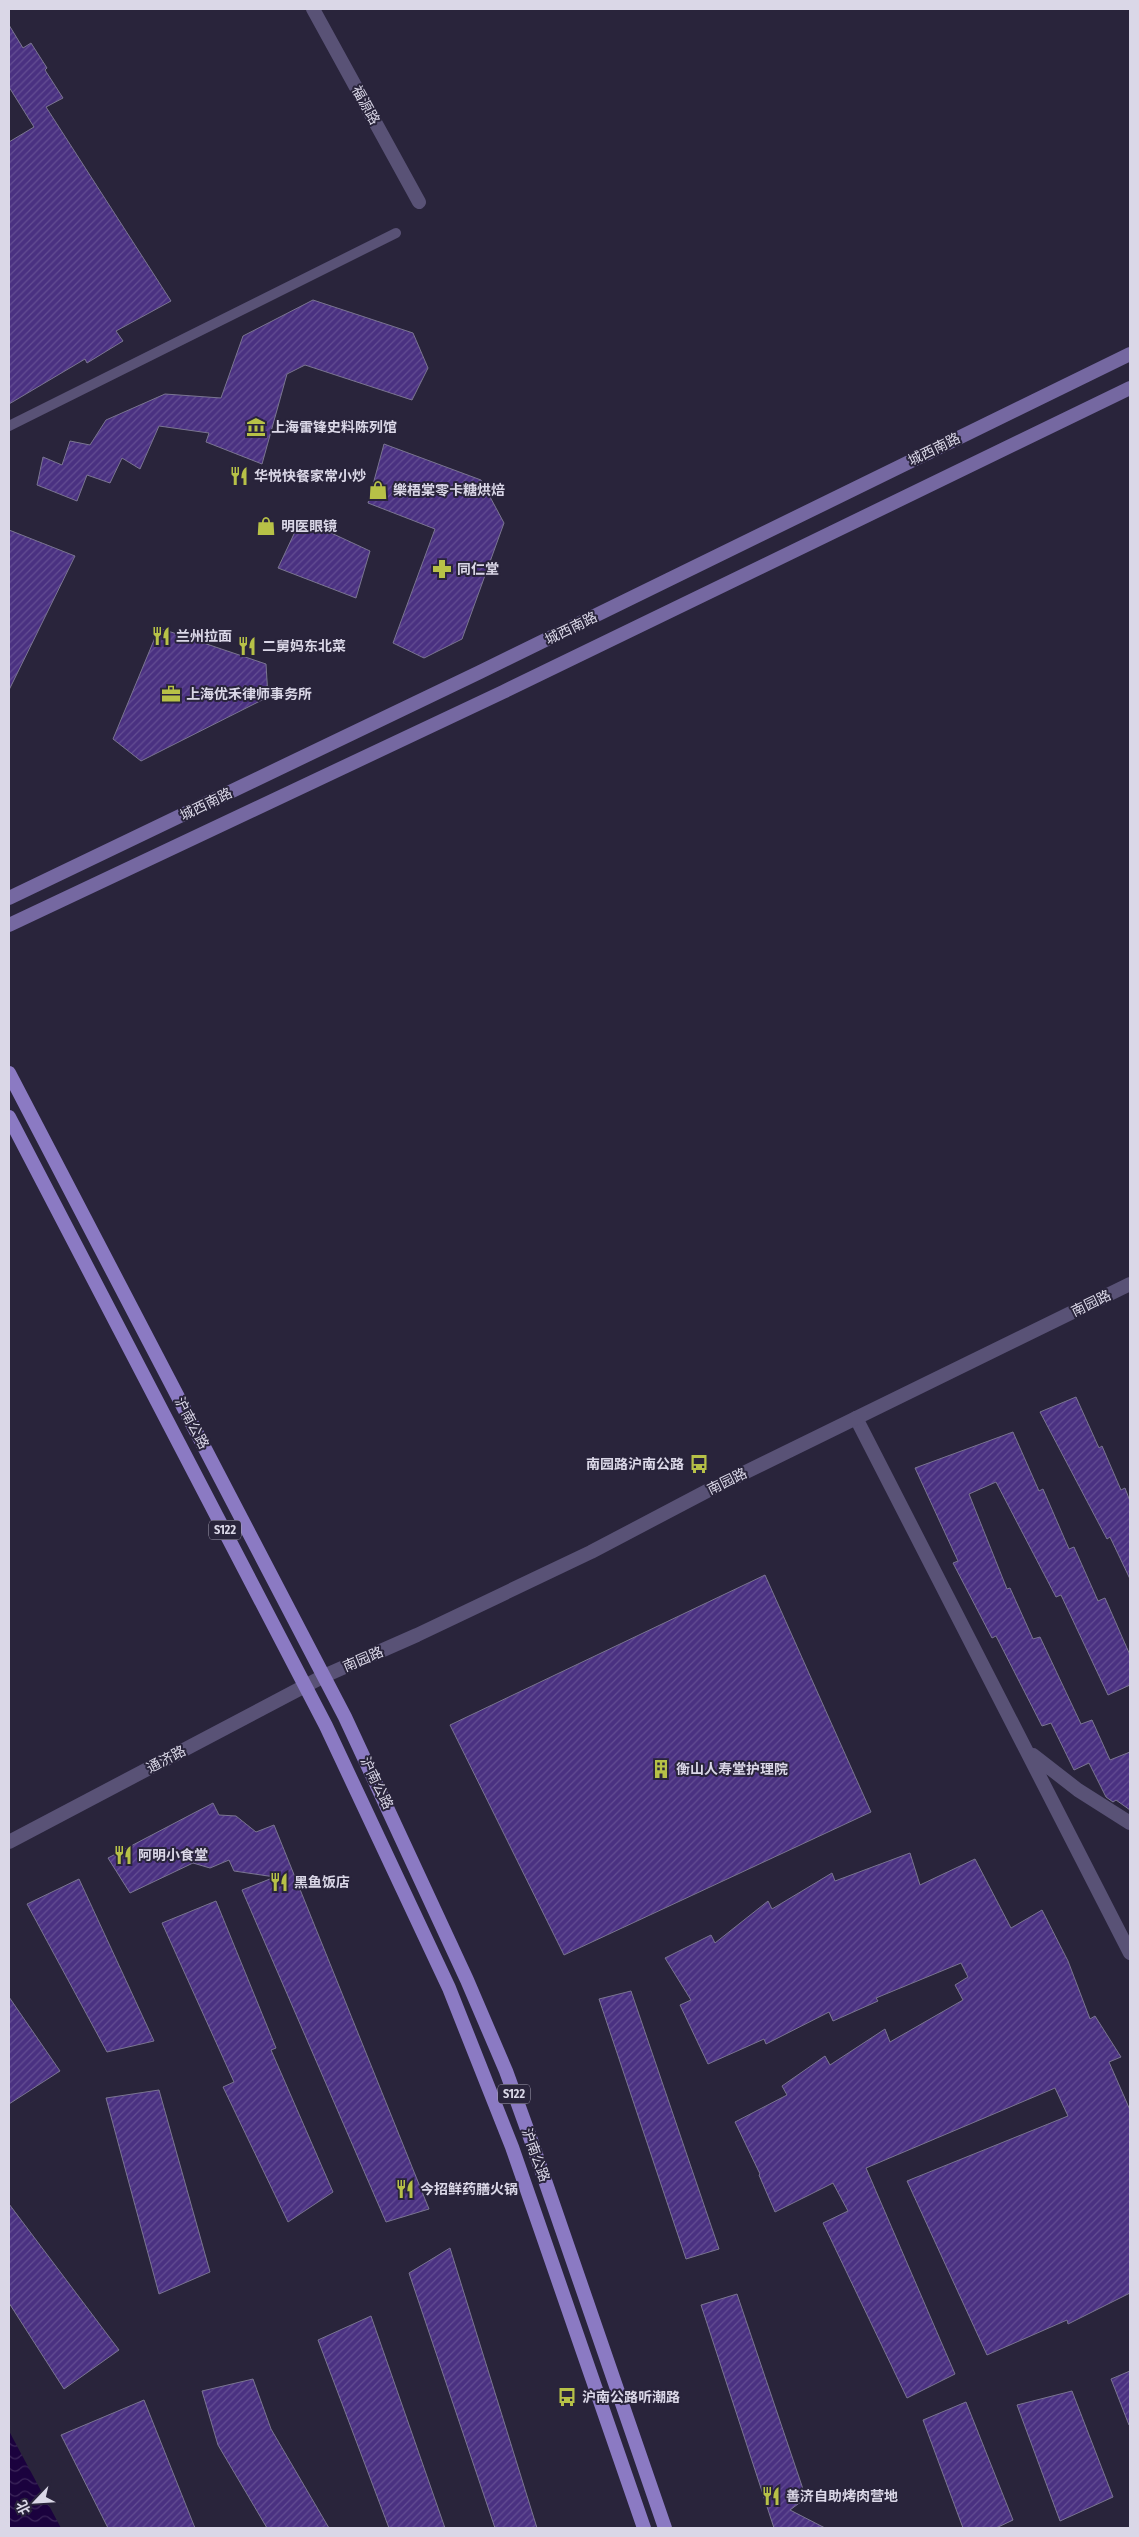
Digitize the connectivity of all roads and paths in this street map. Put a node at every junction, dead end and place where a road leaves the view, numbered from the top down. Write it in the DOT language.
graph roads {
  1 [pos="313,9"];
  2 [pos="419,202"];
  3 [pos="396,233"];
  4 [pos="1130,354"];
  5 [pos="1130,388"];
  6 [pos="9,426"];
  7 [pos="9,898"];
  8 [pos="9,925"];
  9 [pos="9,1073"];
  10 [pos="9,1116"];
  11 [pos="1130,1284"];
  12 [pos="856,1418"];
  13 [pos="324,1676"];
  14 [pos="306,1685"];
  15 [pos="1029,1752"];
  16 [pos="1130,1823"];
  17 [pos="9,1842"];
  18 [pos="1130,1953"];
  19 [pos="644,2528"];
  20 [pos="665,2528"];
  1 -- 2 [label="street, 福源路"];
  3 -- 6 [label="lane"];
  4 -- 7 [label="main road, 城西南路"];
  5 -- 8 [label="main road, 城西南路"];
  9 -- 13 [label="main road, 沪南公路 / S122"];
  10 -- 14 [label="main road, 沪南公路 / S122"];
  11 -- 12 [label="street, 南园路"];
  12 -- 13 [label="street, 南园路"];
  12 -- 15 [label="street"];
  13 -- 14 [label="street, 通济路"];
  13 -- 20 [label="main road, 沪南公路 / S122"];
  14 -- 17 [label="street, 通济路"];
  14 -- 19 [label="main road, 沪南公路 / S122"];
  15 -- 16 [label="street"];
  15 -- 18 [label="street"];
}
